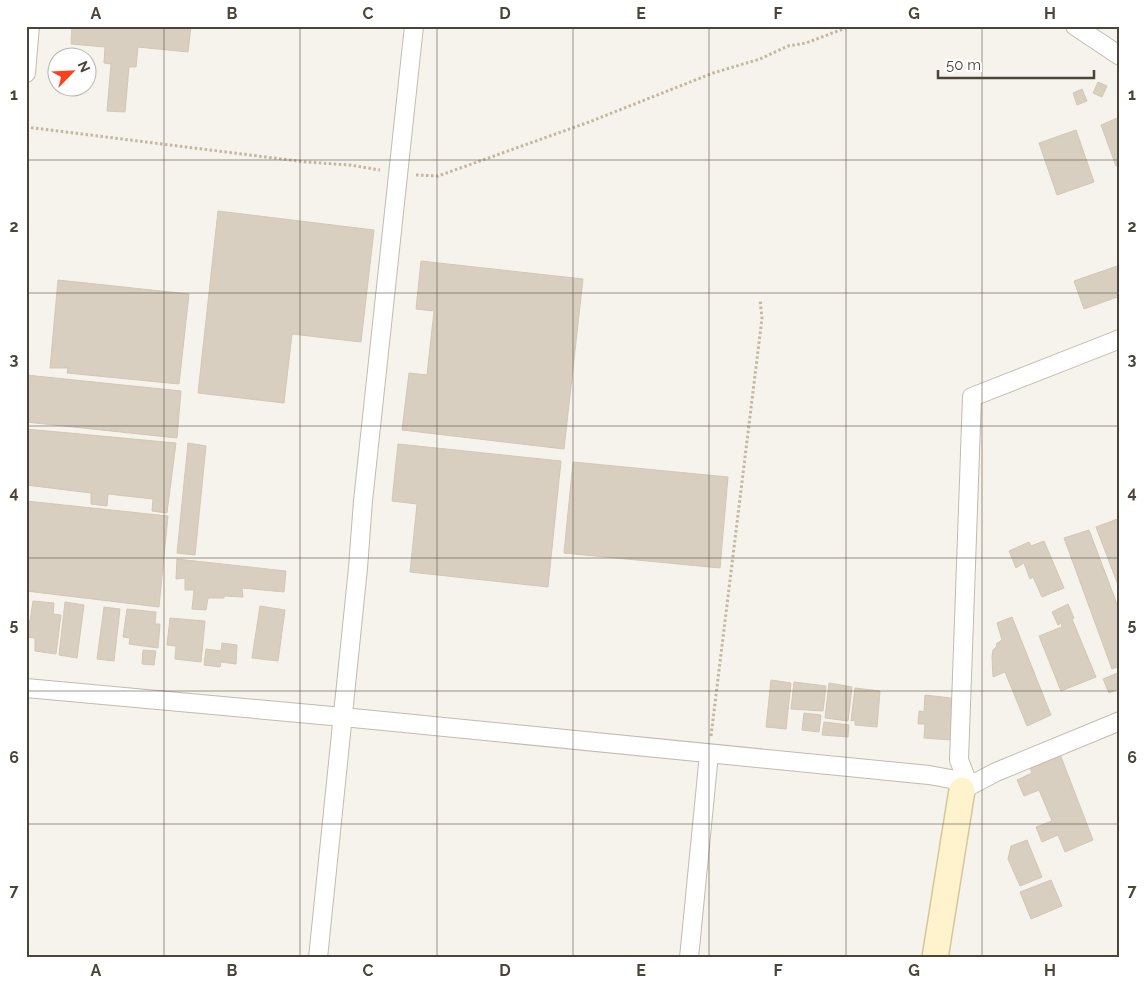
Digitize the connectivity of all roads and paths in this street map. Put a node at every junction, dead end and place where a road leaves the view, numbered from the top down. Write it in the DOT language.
graph roads {
  1 [pos="30,26"];
  2 [pos="414,26"];
  3 [pos="851,26"];
  4 [pos="1075,26"];
  5 [pos="1120,56"];
  6 [pos="26,73"];
  7 [pos="26,127"];
  8 [pos="398,173"];
  9 [pos="760,300"];
  10 [pos="1120,339"];
  11 [pos="26,688"];
  12 [pos="343,716"];
  13 [pos="1120,721"];
  14 [pos="709,754"];
  15 [pos="962,790"];
  16 [pos="318,958"];
  17 [pos="689,958"];
  18 [pos="935,958"];
  1 -- 6 [label="street"];
  2 -- 8 [label="street"];
  3 -- 8 [label="path"];
  4 -- 5 [label="street"];
  7 -- 8 [label="path"];
  8 -- 12 [label="street"];
  9 -- 14 [label="path"];
  10 -- 15 [label="street"];
  11 -- 12 [label="street"];
  12 -- 14 [label="street"];
  12 -- 16 [label="street"];
  13 -- 15 [label="street"];
  14 -- 15 [label="street"];
  14 -- 17 [label="street"];
  15 -- 18 [label="street"];
}
